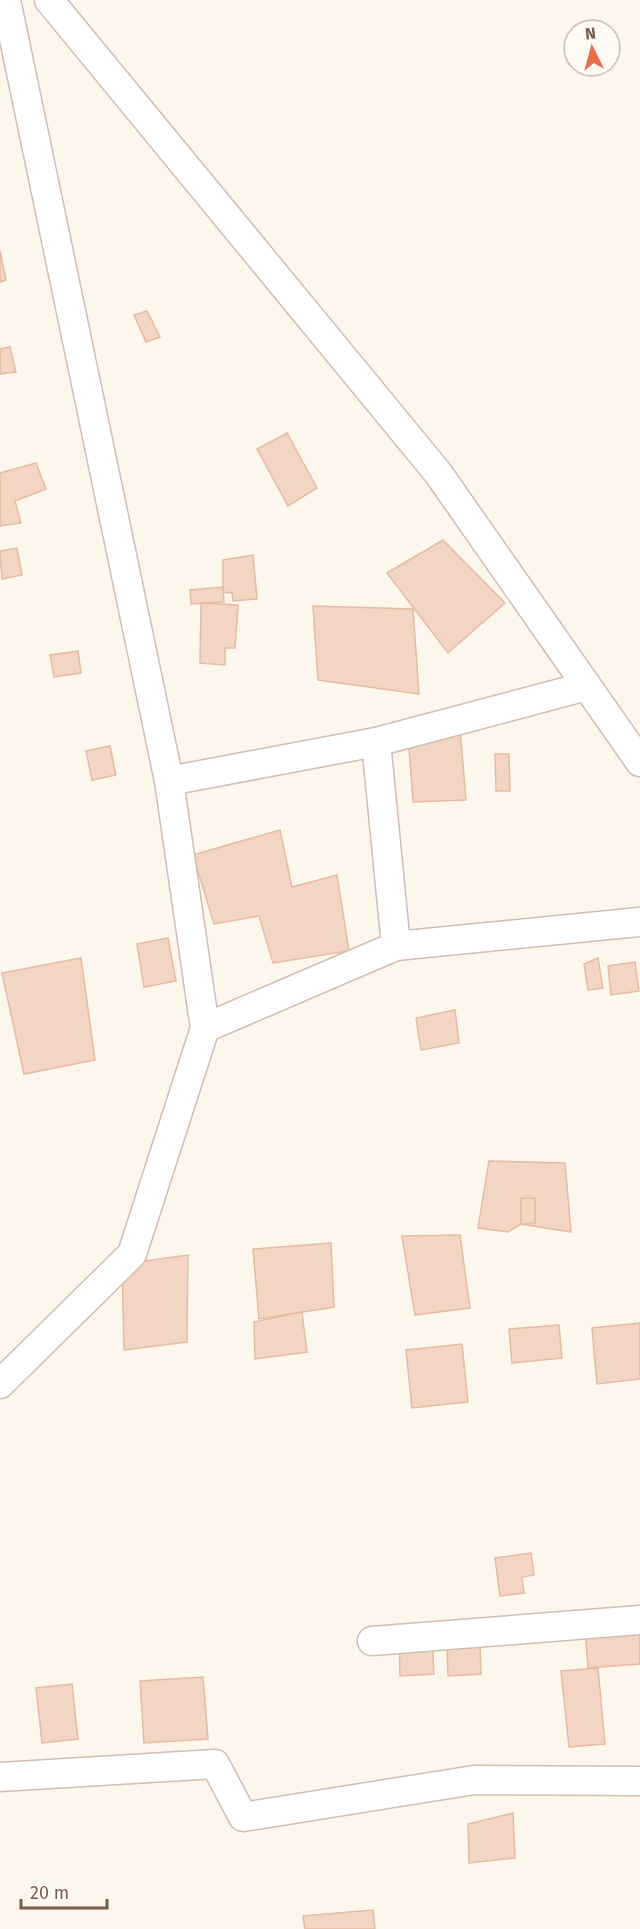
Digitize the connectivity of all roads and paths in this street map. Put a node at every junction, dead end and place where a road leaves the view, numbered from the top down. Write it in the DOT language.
graph roads {
  1 [pos="6,0"];
  2 [pos="49,0"];
  3 [pos="587,686"];
  4 [pos="376,742"];
  5 [pos="640,762"];
  6 [pos="170,781"];
  7 [pos="640,922"];
  8 [pos="396,946"];
  9 [pos="206,1028"];
  10 [pos="0,1384"];
  11 [pos="640,1620"];
  12 [pos="372,1641"];
  13 [pos="0,1777"];
  14 [pos="640,1781"];
  1 -- 6 [label="street"];
  2 -- 3 [label="street"];
  3 -- 4 [label="street"];
  3 -- 5 [label="street"];
  4 -- 6 [label="street"];
  4 -- 8 [label="street"];
  6 -- 9 [label="street"];
  7 -- 8 [label="street"];
  8 -- 9 [label="street"];
  9 -- 10 [label="street"];
  11 -- 12 [label="street"];
  13 -- 14 [label="street"];
}
